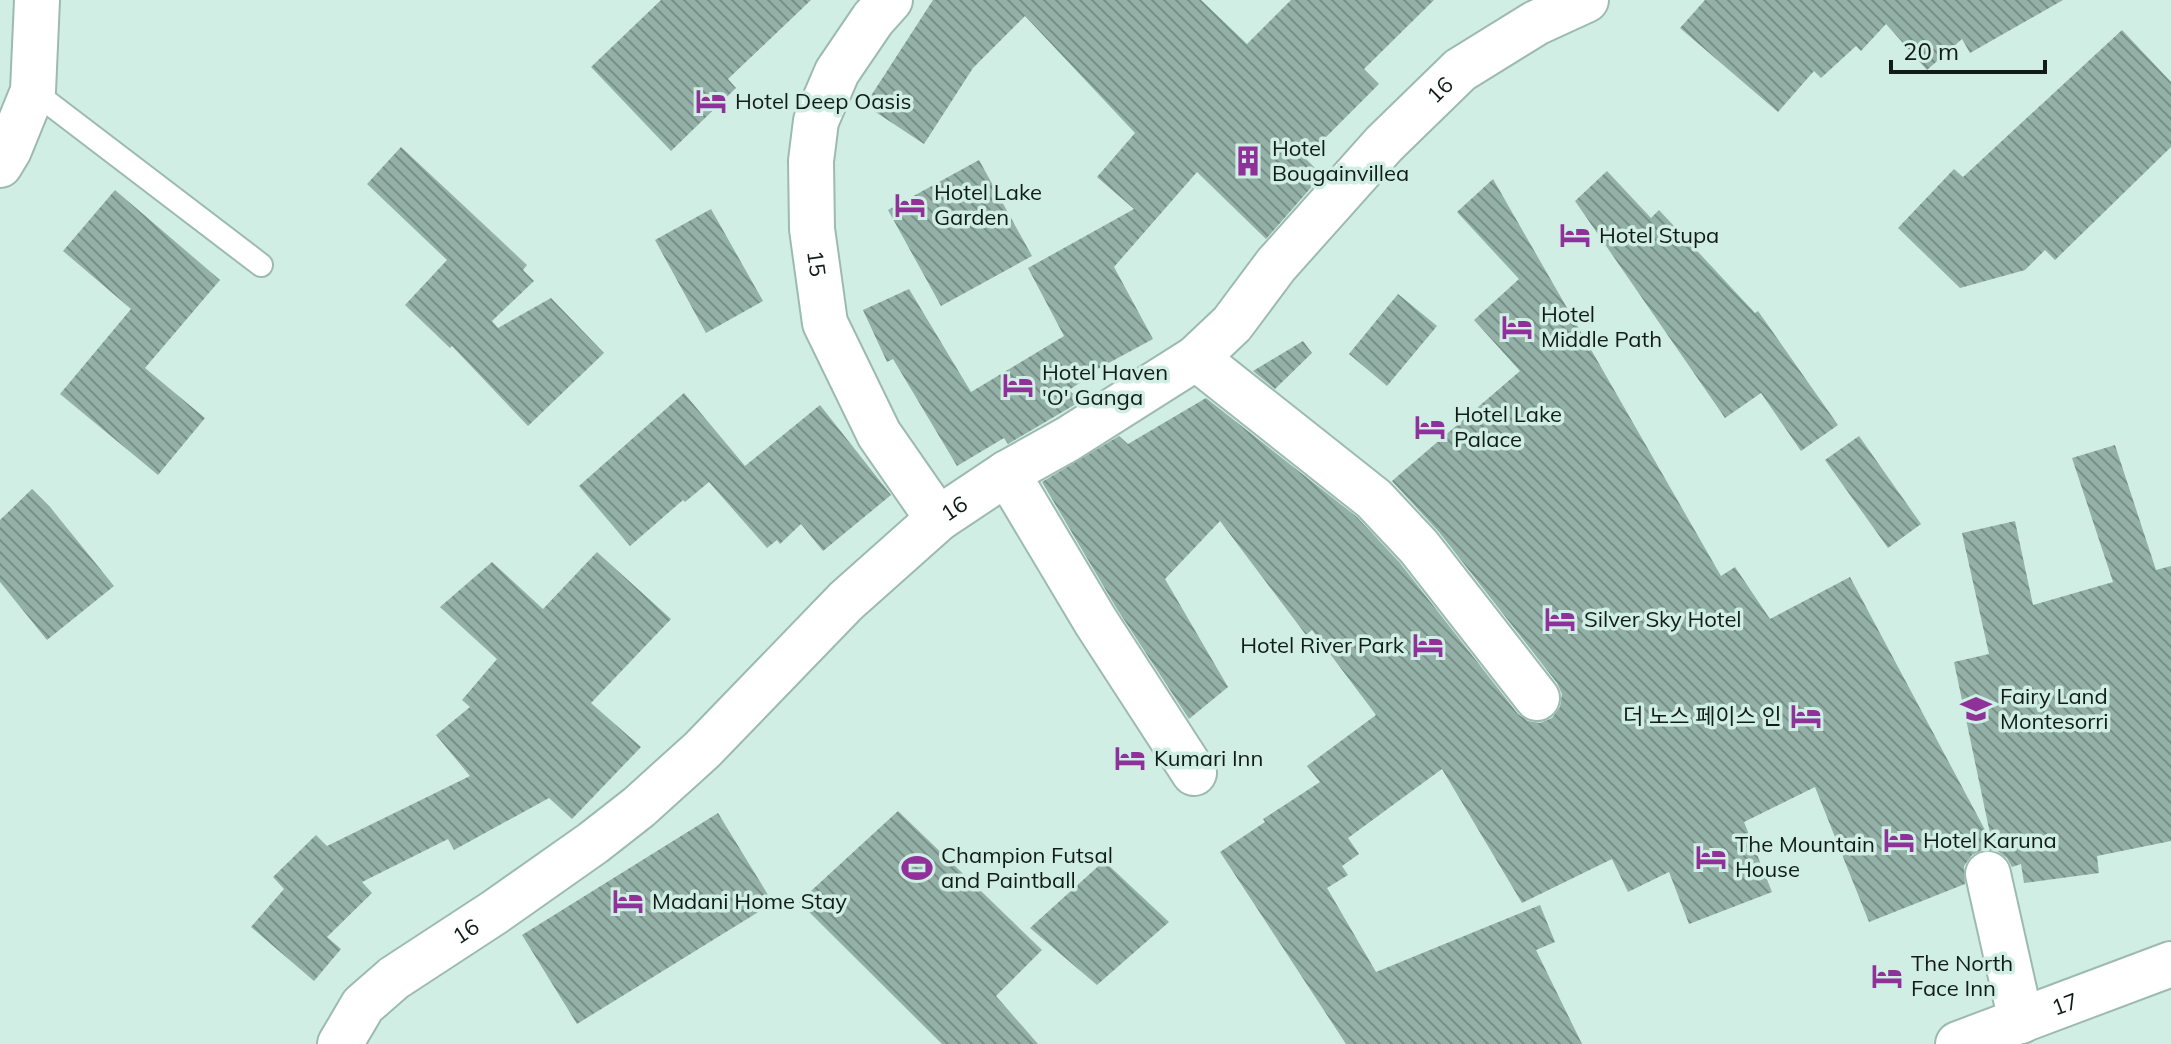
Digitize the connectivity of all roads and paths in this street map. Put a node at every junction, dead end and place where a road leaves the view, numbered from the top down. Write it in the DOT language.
graph roads {
  1 [pos="37,0"];
  2 [pos="890,0"];
  3 [pos="1586,0"];
  4 [pos="33,91"];
  5 [pos="0,165"];
  6 [pos="261,265"];
  7 [pos="1196,358"];
  8 [pos="1007,473"];
  9 [pos="938,519"];
  10 [pos="1537,698"];
  11 [pos="1194,773"];
  12 [pos="1988,874"];
  13 [pos="2171,964"];
  14 [pos="2021,1021"];
  15 [pos="340,1044"];
  16 [pos="1958,1044"];
  1 -- 4 [label="street"];
  2 -- 9 [label="street, 15 / 15"];
  3 -- 7 [label="street, 16 / 16"];
  4 -- 5 [label="street"];
  4 -- 6 [label="lane"];
  7 -- 8 [label="street, 16 / 16"];
  7 -- 10 [label="street"];
  8 -- 9 [label="street, 16 / 16"];
  8 -- 11 [label="street"];
  9 -- 15 [label="street, 16 / 16"];
  12 -- 14 [label="street"];
  13 -- 14 [label="street, 17 / 17"];
  14 -- 16 [label="street, 17 / 17"];
}
